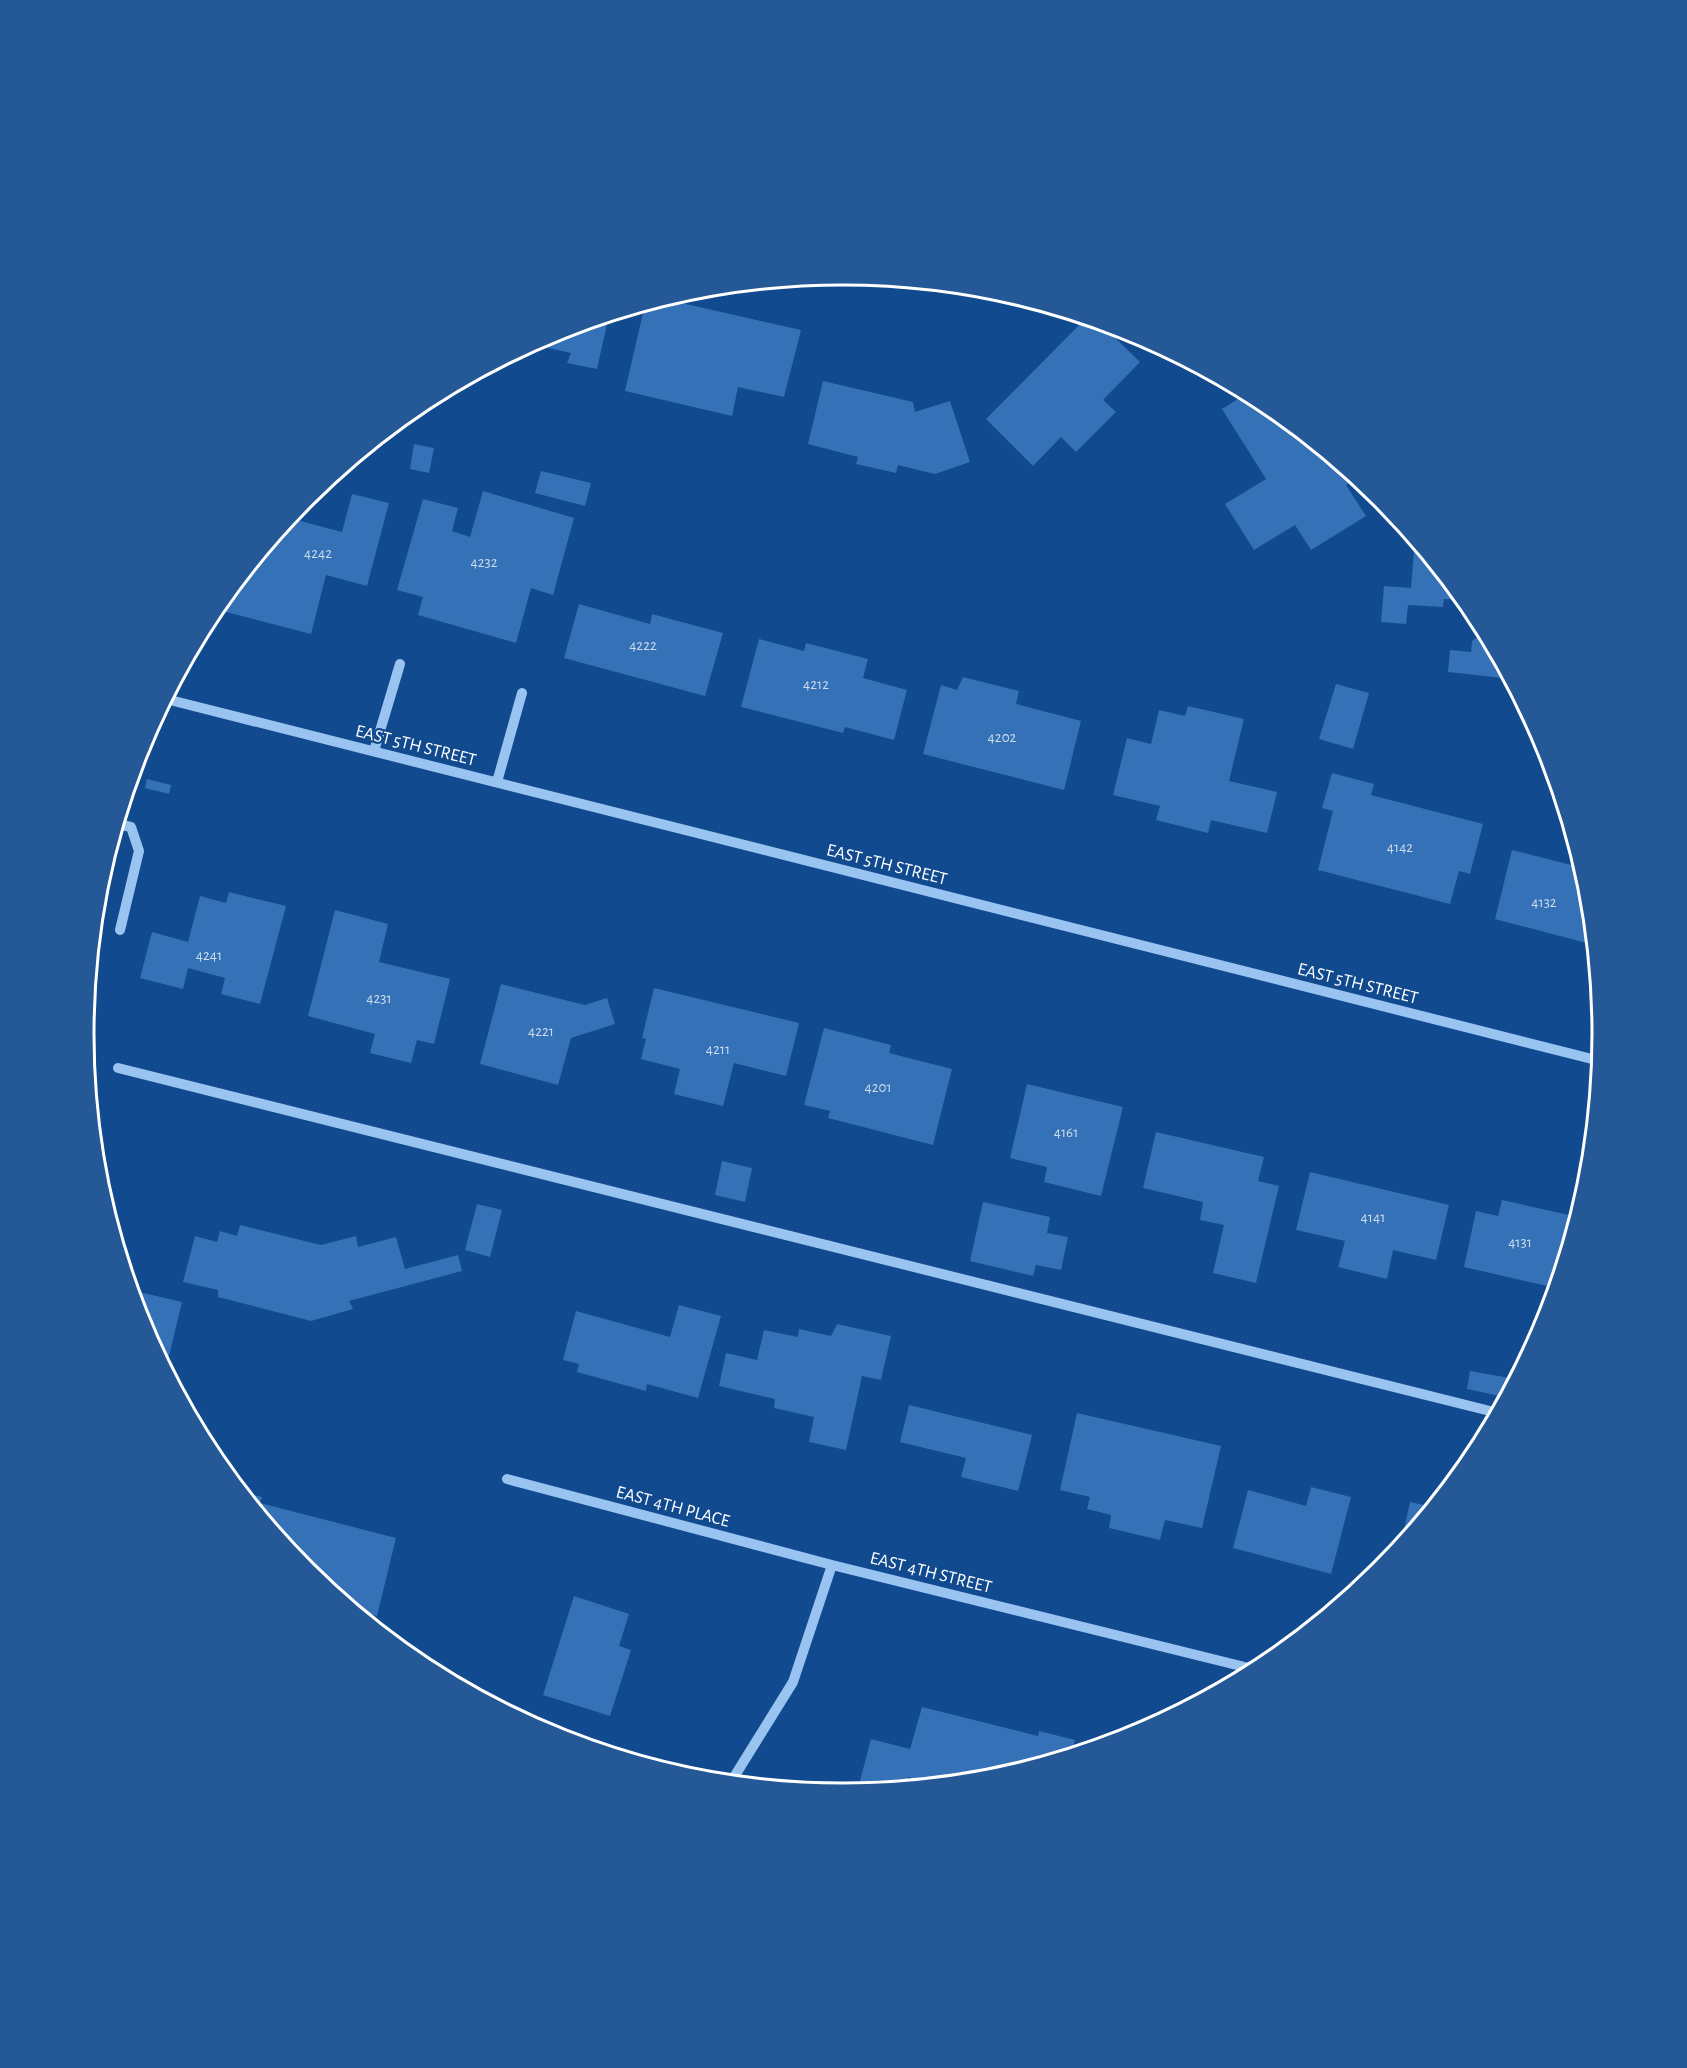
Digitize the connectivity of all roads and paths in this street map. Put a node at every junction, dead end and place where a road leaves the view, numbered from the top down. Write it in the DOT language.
graph roads {
  1 [pos="400,664"];
  2 [pos="522,693"];
  3 [pos="173,701"];
  4 [pos="374,751"];
  5 [pos="497,782"];
  6 [pos="124,826"];
  7 [pos="120,930"];
  8 [pos="1591,1059"];
  9 [pos="118,1068"];
  10 [pos="1491,1411"];
  11 [pos="507,1479"];
  12 [pos="832,1564"];
  13 [pos="1244,1667"];
  14 [pos="735,1775"];
  1 -- 4 [label="street"];
  2 -- 5 [label="street"];
  3 -- 4 [label="street, EAST 5TH STREET"];
  4 -- 5 [label="street, EAST 5TH STREET"];
  5 -- 8 [label="street, EAST 5TH STREET"];
  6 -- 7 [label="street"];
  9 -- 10 [label="street"];
  11 -- 12 [label="street, EAST 4TH PLACE"];
  12 -- 13 [label="street, EAST 4TH STREET"];
  12 -- 14 [label="street"];
}
